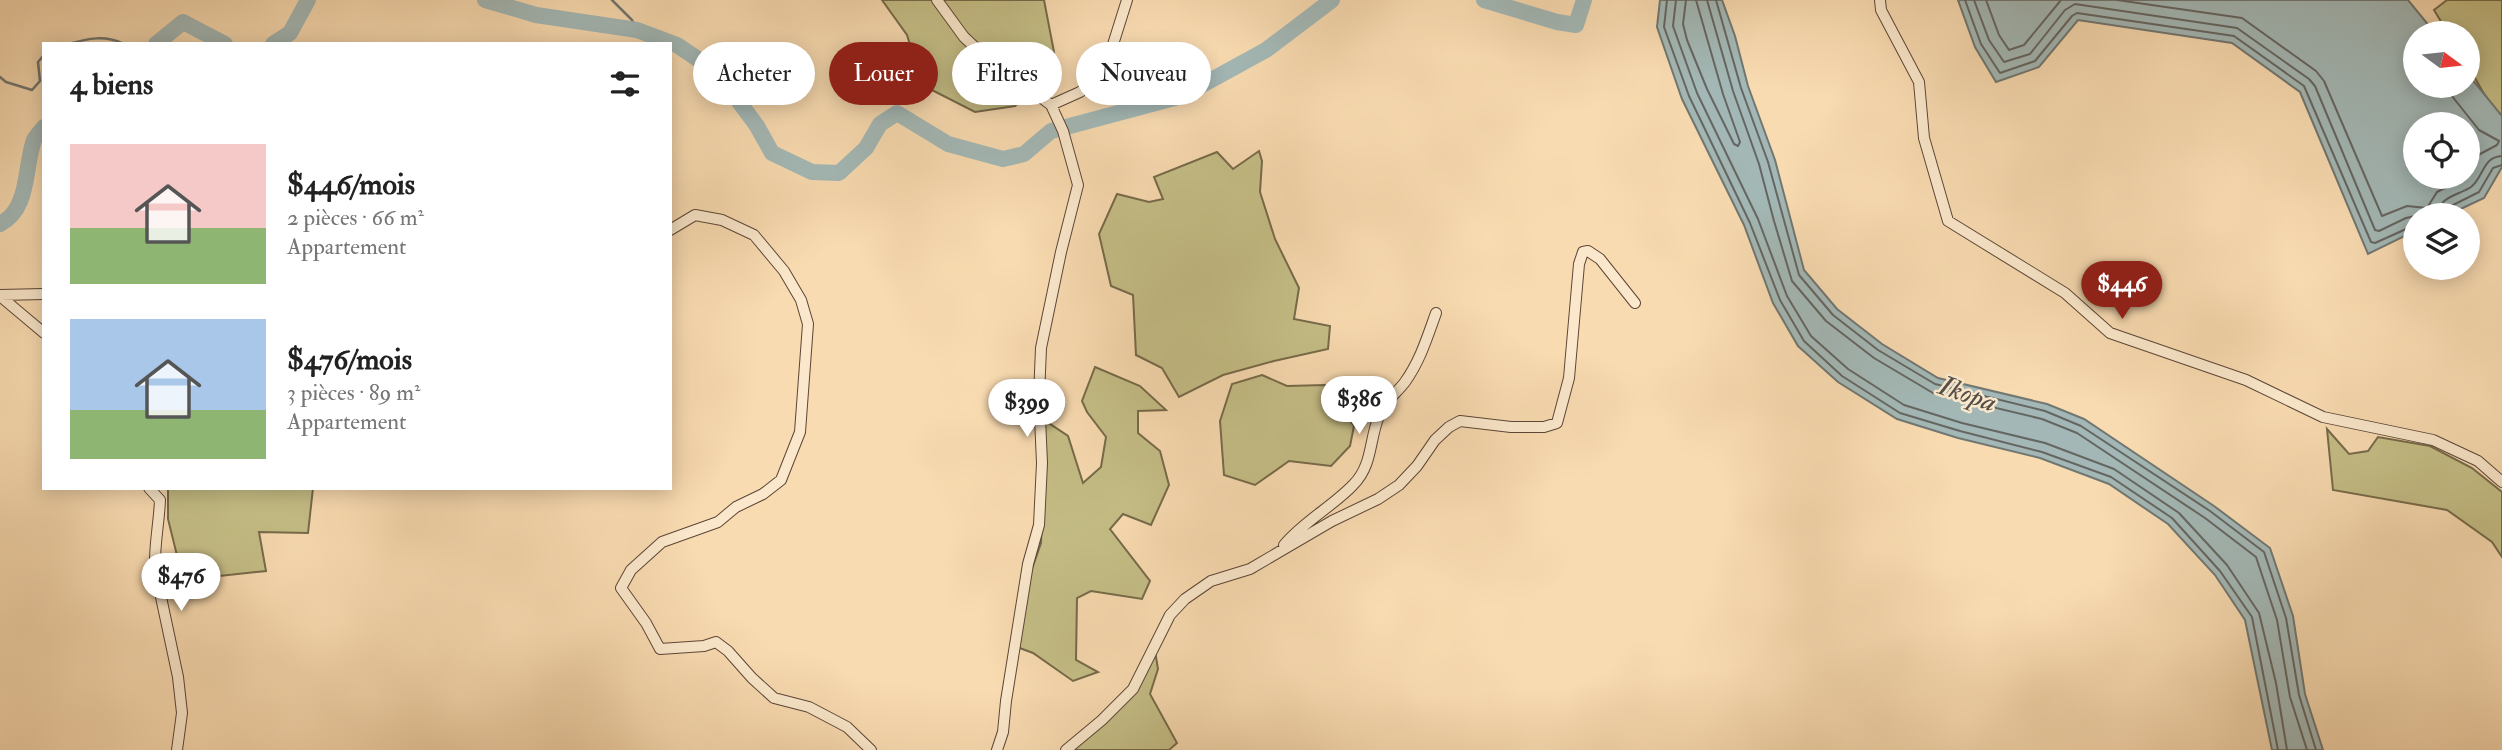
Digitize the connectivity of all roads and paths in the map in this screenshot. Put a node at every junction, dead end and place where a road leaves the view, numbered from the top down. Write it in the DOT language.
graph roads {
  1 [pos="937,0"];
  2 [pos="1127,0"];
  3 [pos="1880,0"];
  4 [pos="969,42"];
  5 [pos="1062,100"];
  6 [pos="1051,105"];
  7 [pos="672,229"];
  8 [pos="42,294"];
  9 [pos="0,295"];
  10 [pos="1635,303"];
  11 [pos="1436,313"];
  12 [pos="42,331"];
  13 [pos="2502,482"];
  14 [pos="151,490"];
  15 [pos="1279,551"];
  16 [pos="177,750"];
  17 [pos="871,750"];
  18 [pos="997,750"];
  19 [pos="1066,750"];
  1 -- 4 [label="street"];
  2 -- 5 [label="street"];
  3 -- 13 [label="street"];
  6 -- 18 [label="street"];
  7 -- 17 [label="street"];
  8 -- 9 [label="street"];
  9 -- 12 [label="street"];
  10 -- 15 [label="street"];
  11 -- 15 [label="street"];
  14 -- 16 [label="street"];
  15 -- 19 [label="street"];
}
